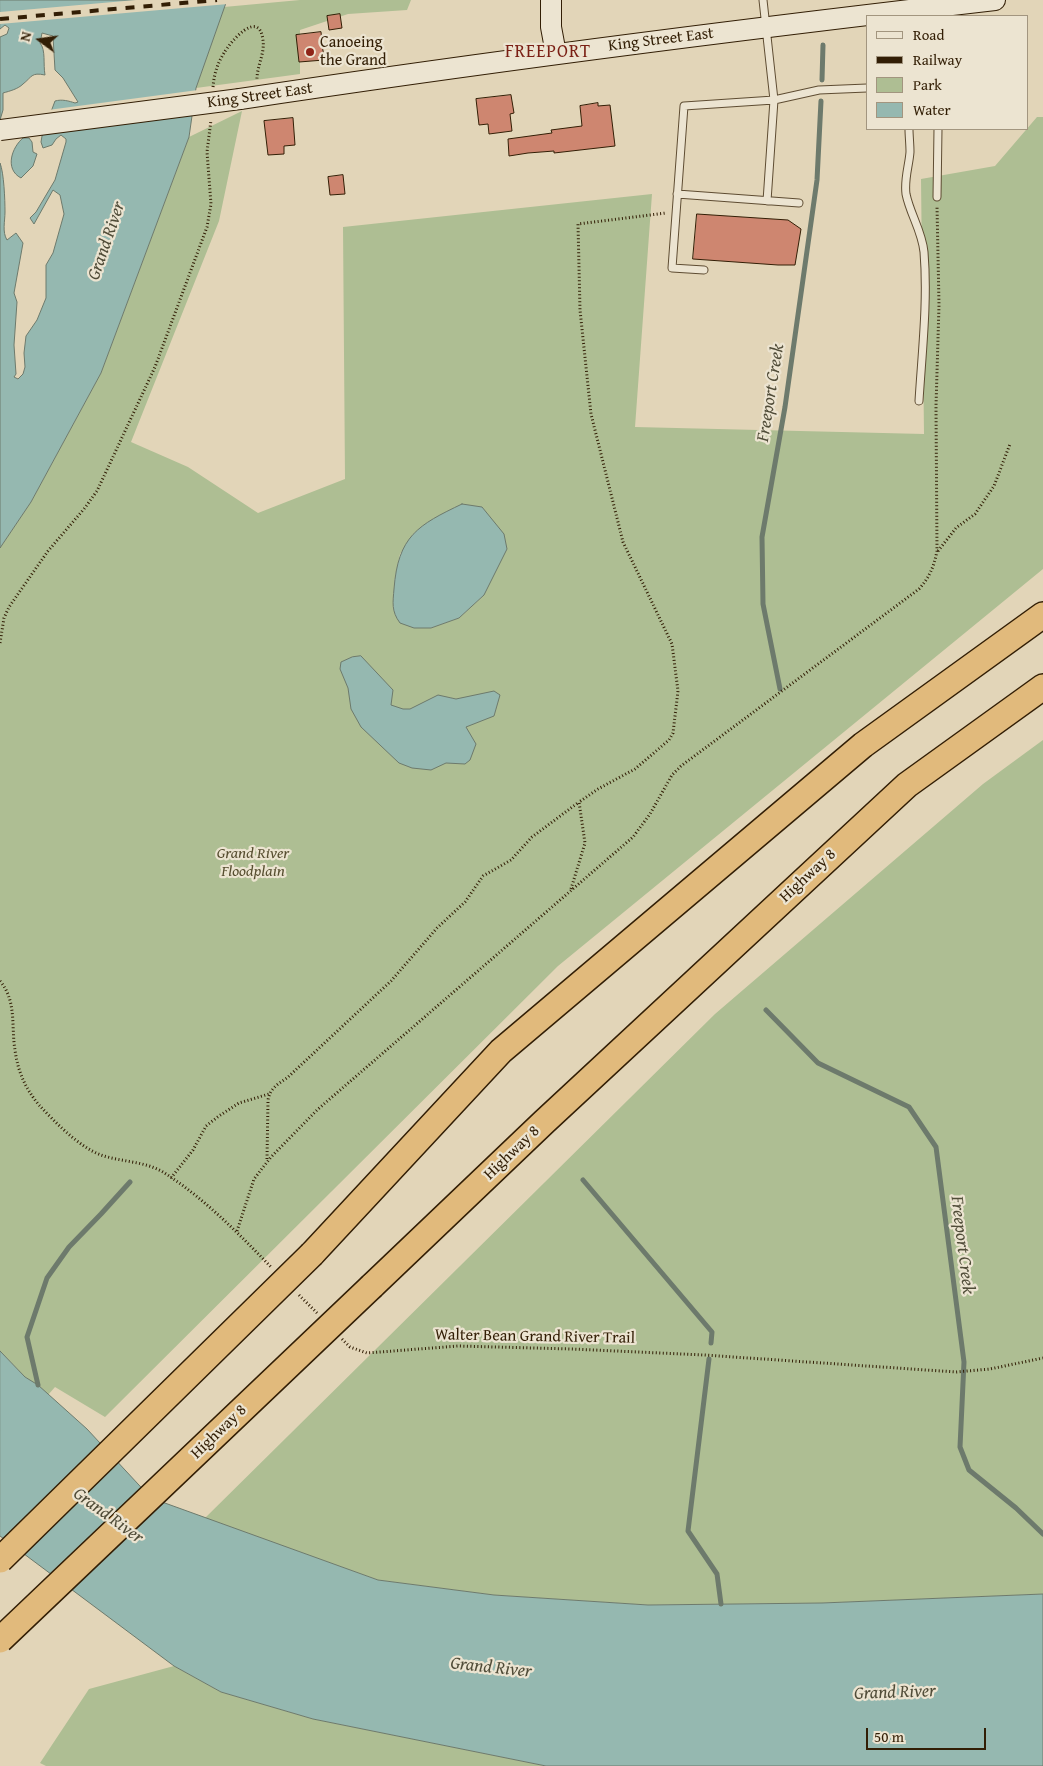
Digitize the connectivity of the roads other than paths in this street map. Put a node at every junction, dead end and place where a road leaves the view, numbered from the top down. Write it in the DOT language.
graph roads {
  1 [pos="551,0"];
  2 [pos="764,0"];
  3 [pos="996,0"];
  4 [pos="937,11"];
  5 [pos="894,15"];
  6 [pos="866,18"];
  7 [pos="767,27"];
  8 [pos="556,54"];
  9 [pos="866,88"];
  10 [pos="774,100"];
  11 [pos="0,130"];
  12 [pos="909,130"];
  13 [pos="938,130"];
  14 [pos="677,194"];
  15 [pos="937,196"];
  16 [pos="767,200"];
  17 [pos="799,203"];
  18 [pos="704,270"];
  19 [pos="919,401"];
  20 [pos="1043,615"];
  21 [pos="1043,687"];
  22 [pos="0,1560"];
  23 [pos="0,1640"];
  1 -- 8 [label="main road"];
  2 -- 7 [label="lane"];
  3 -- 4 [label="main road, King Street East"];
  4 -- 5 [label="main road, King Street East"];
  6 -- 7 [label="main road, King Street East"];
  7 -- 8 [label="main road, King Street East"];
  7 -- 10 [label="lane"];
  8 -- 11 [label="main road, King Street East, bridge"];
  9 -- 10 [label="lane"];
  10 -- 14 [label="lane"];
  10 -- 16 [label="lane"];
  12 -- 19 [label="lane"];
  13 -- 15 [label="lane"];
  14 -- 16 [label="lane"];
  14 -- 18 [label="lane"];
  16 -- 17 [label="lane"];
  20 -- 22 [label="highway, bridge"];
  21 -- 23 [label="highway, Highway 8, bridge"];
}
